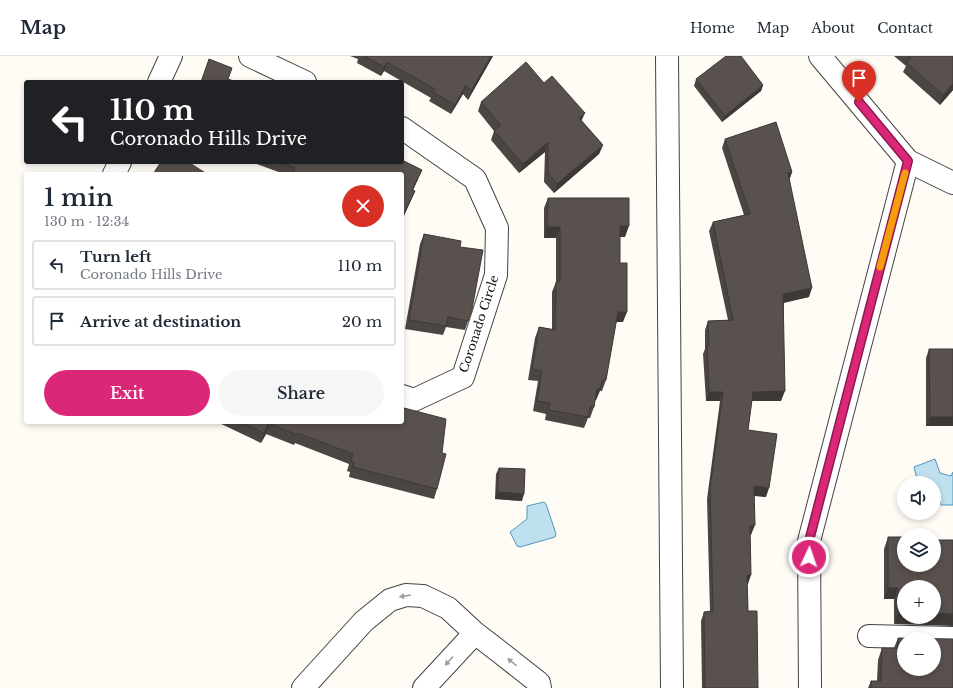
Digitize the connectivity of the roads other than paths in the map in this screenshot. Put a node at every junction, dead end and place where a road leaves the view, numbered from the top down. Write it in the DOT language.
graph roads {
  1 [pos="171,56"];
  2 [pos="250,56"];
  3 [pos="667,56"];
  4 [pos="820,56"];
  5 [pos="160,80"];
  6 [pos="301,80"];
  7 [pos="404,129"];
  8 [pos="908,161"];
  9 [pos="953,183"];
  10 [pos="404,397"];
  11 [pos="475,634"];
  12 [pos="869,636"];
  13 [pos="953,638"];
  14 [pos="303,688"];
  15 [pos="424,688"];
  16 [pos="540,688"];
  17 [pos="672,688"];
  18 [pos="810,688"];
  1 -- 5 [label="street"];
  2 -- 6 [label="street"];
  3 -- 17 [label="street"];
  4 -- 8 [label="street"];
  7 -- 10 [label="street, Coronado Circle"];
  8 -- 9 [label="street"];
  8 -- 18 [label="street"];
  11 -- 14 [label="street, one-way"];
  11 -- 15 [label="street, one-way"];
  16 -- 11 [label="street, one-way"];
  12 -- 13 [label="street"];
}
